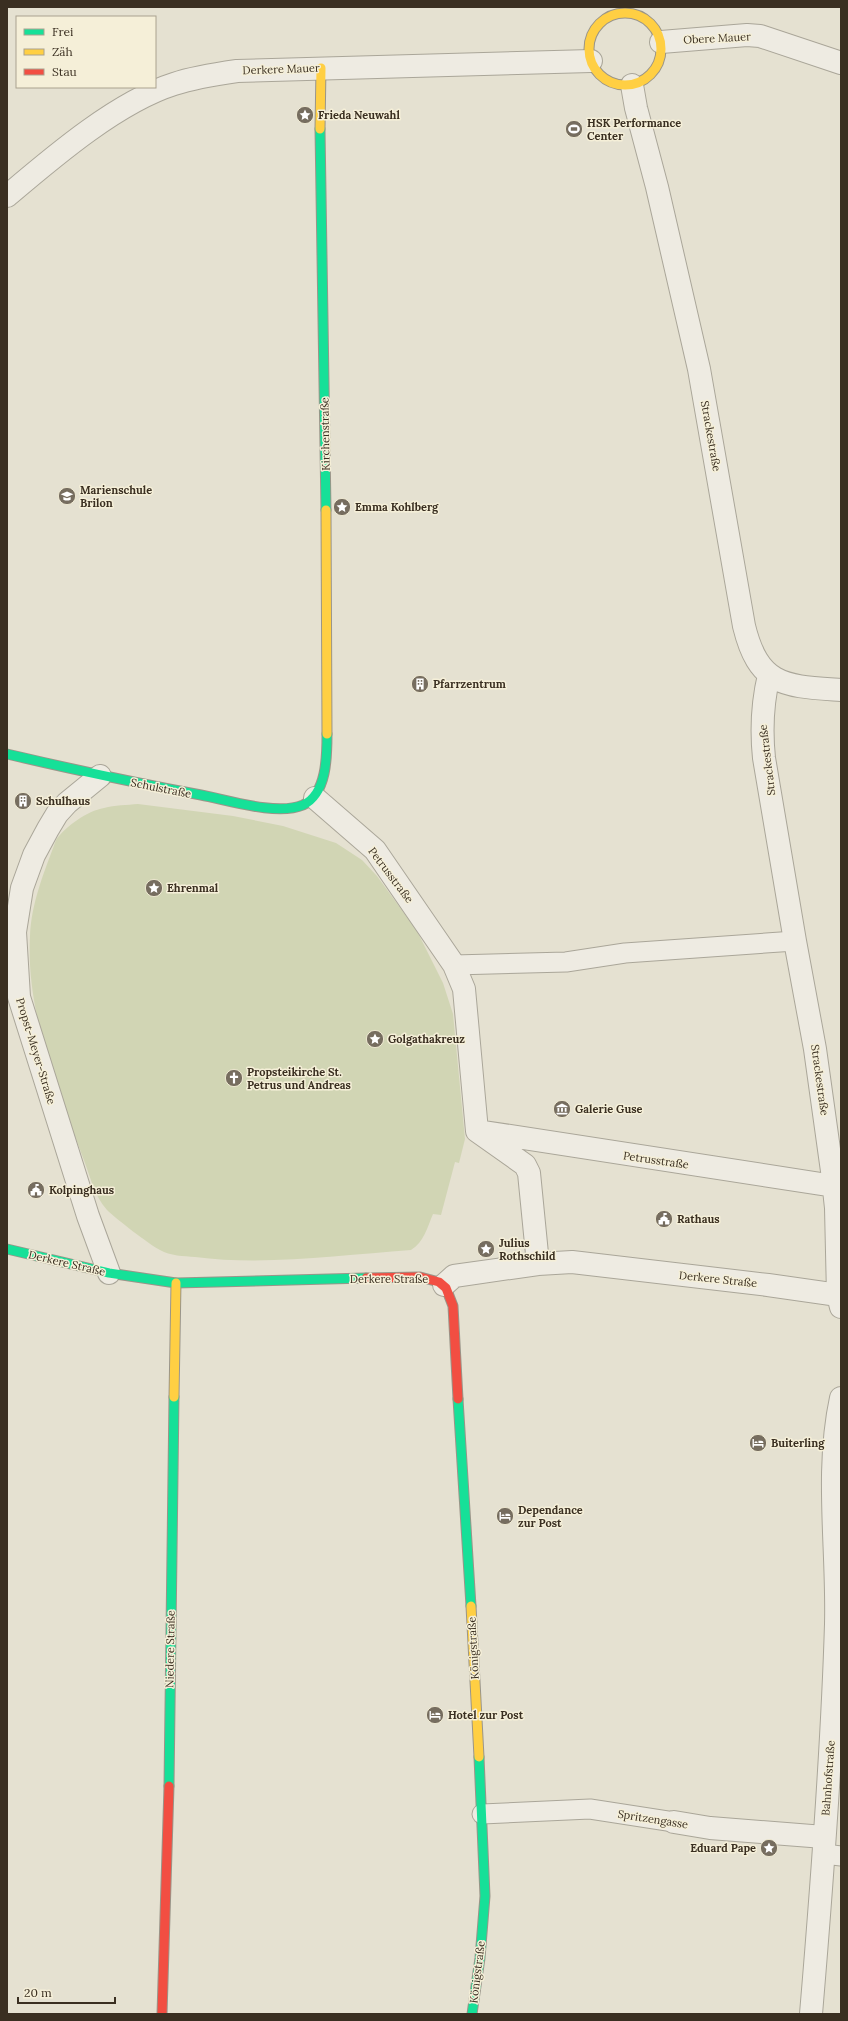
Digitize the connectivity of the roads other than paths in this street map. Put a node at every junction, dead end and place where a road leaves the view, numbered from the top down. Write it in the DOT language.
graph roads {
  1 [pos="633,10"];
  2 [pos="661,42"];
  3 [pos="591,61"];
  4 [pos="841,63"];
  5 [pos="321,68"];
  6 [pos="632,85"];
  7 [pos="7,196"];
  8 [pos="769,675"];
  9 [pos="841,690"];
  10 [pos="7,754"];
  11 [pos="100,776"];
  12 [pos="315,798"];
  13 [pos="795,941"];
  14 [pos="454,965"];
  15 [pos="477,1131"];
  16 [pos="834,1186"];
  17 [pos="7,1249"];
  18 [pos="538,1264"];
  19 [pos="109,1273"];
  20 [pos="176,1284"];
  21 [pos="444,1285"];
  22 [pos="840,1301"];
  23 [pos="841,1398"];
  24 [pos="482,1814"];
  25 [pos="668,1821"];
  26 [pos="830,1849"];
  27 [pos="162,2014"];
  28 [pos="472,2014"];
  29 [pos="811,2014"];
  1 -- 2 [label="street"];
  1 -- 3 [label="street"];
  2 -- 4 [label="street, Obere Mauer"];
  2 -- 6 [label="street"];
  3 -- 5 [label="street, Derkere Mauer"];
  3 -- 6 [label="street"];
  5 -- 7 [label="street, Derkere Mauer"];
  5 -- 12 [label="street, Kirchenstraße"];
  6 -- 8 [label="street, Strackestraße"];
  8 -- 9 [label="street"];
  8 -- 13 [label="street, Strackestraße"];
  10 -- 11 [label="street, Schulstraße"];
  11 -- 12 [label="street, Schulstraße"];
  11 -- 19 [label="street, Propst-Meyer-Straße"];
  12 -- 14 [label="street, Petrusstraße"];
  13 -- 14 [label="lane"];
  13 -- 16 [label="street, Strackestraße"];
  14 -- 15 [label="street, Petrusstraße"];
  15 -- 16 [label="street, Petrusstraße"];
  15 -- 18 [label="street"];
  16 -- 22 [label="street, Strackestraße"];
  17 -- 19 [label="street, Derkere Straße"];
  18 -- 21 [label="street, Derkere Straße"];
  18 -- 22 [label="street, Derkere Straße"];
  19 -- 20 [label="street, Derkere Straße"];
  20 -- 21 [label="street, Derkere Straße"];
  20 -- 27 [label="street, Niedere Straße"];
  21 -- 24 [label="street, Königstraße"];
  23 -- 26 [label="street, Bahnhofstraße"];
  24 -- 25 [label="lane, Spritzengasse"];
  24 -- 28 [label="street, Königstraße"];
  25 -- 26 [label="street, Spritzengasse"];
  26 -- 29 [label="street, Bahnhofstraße"];
}
